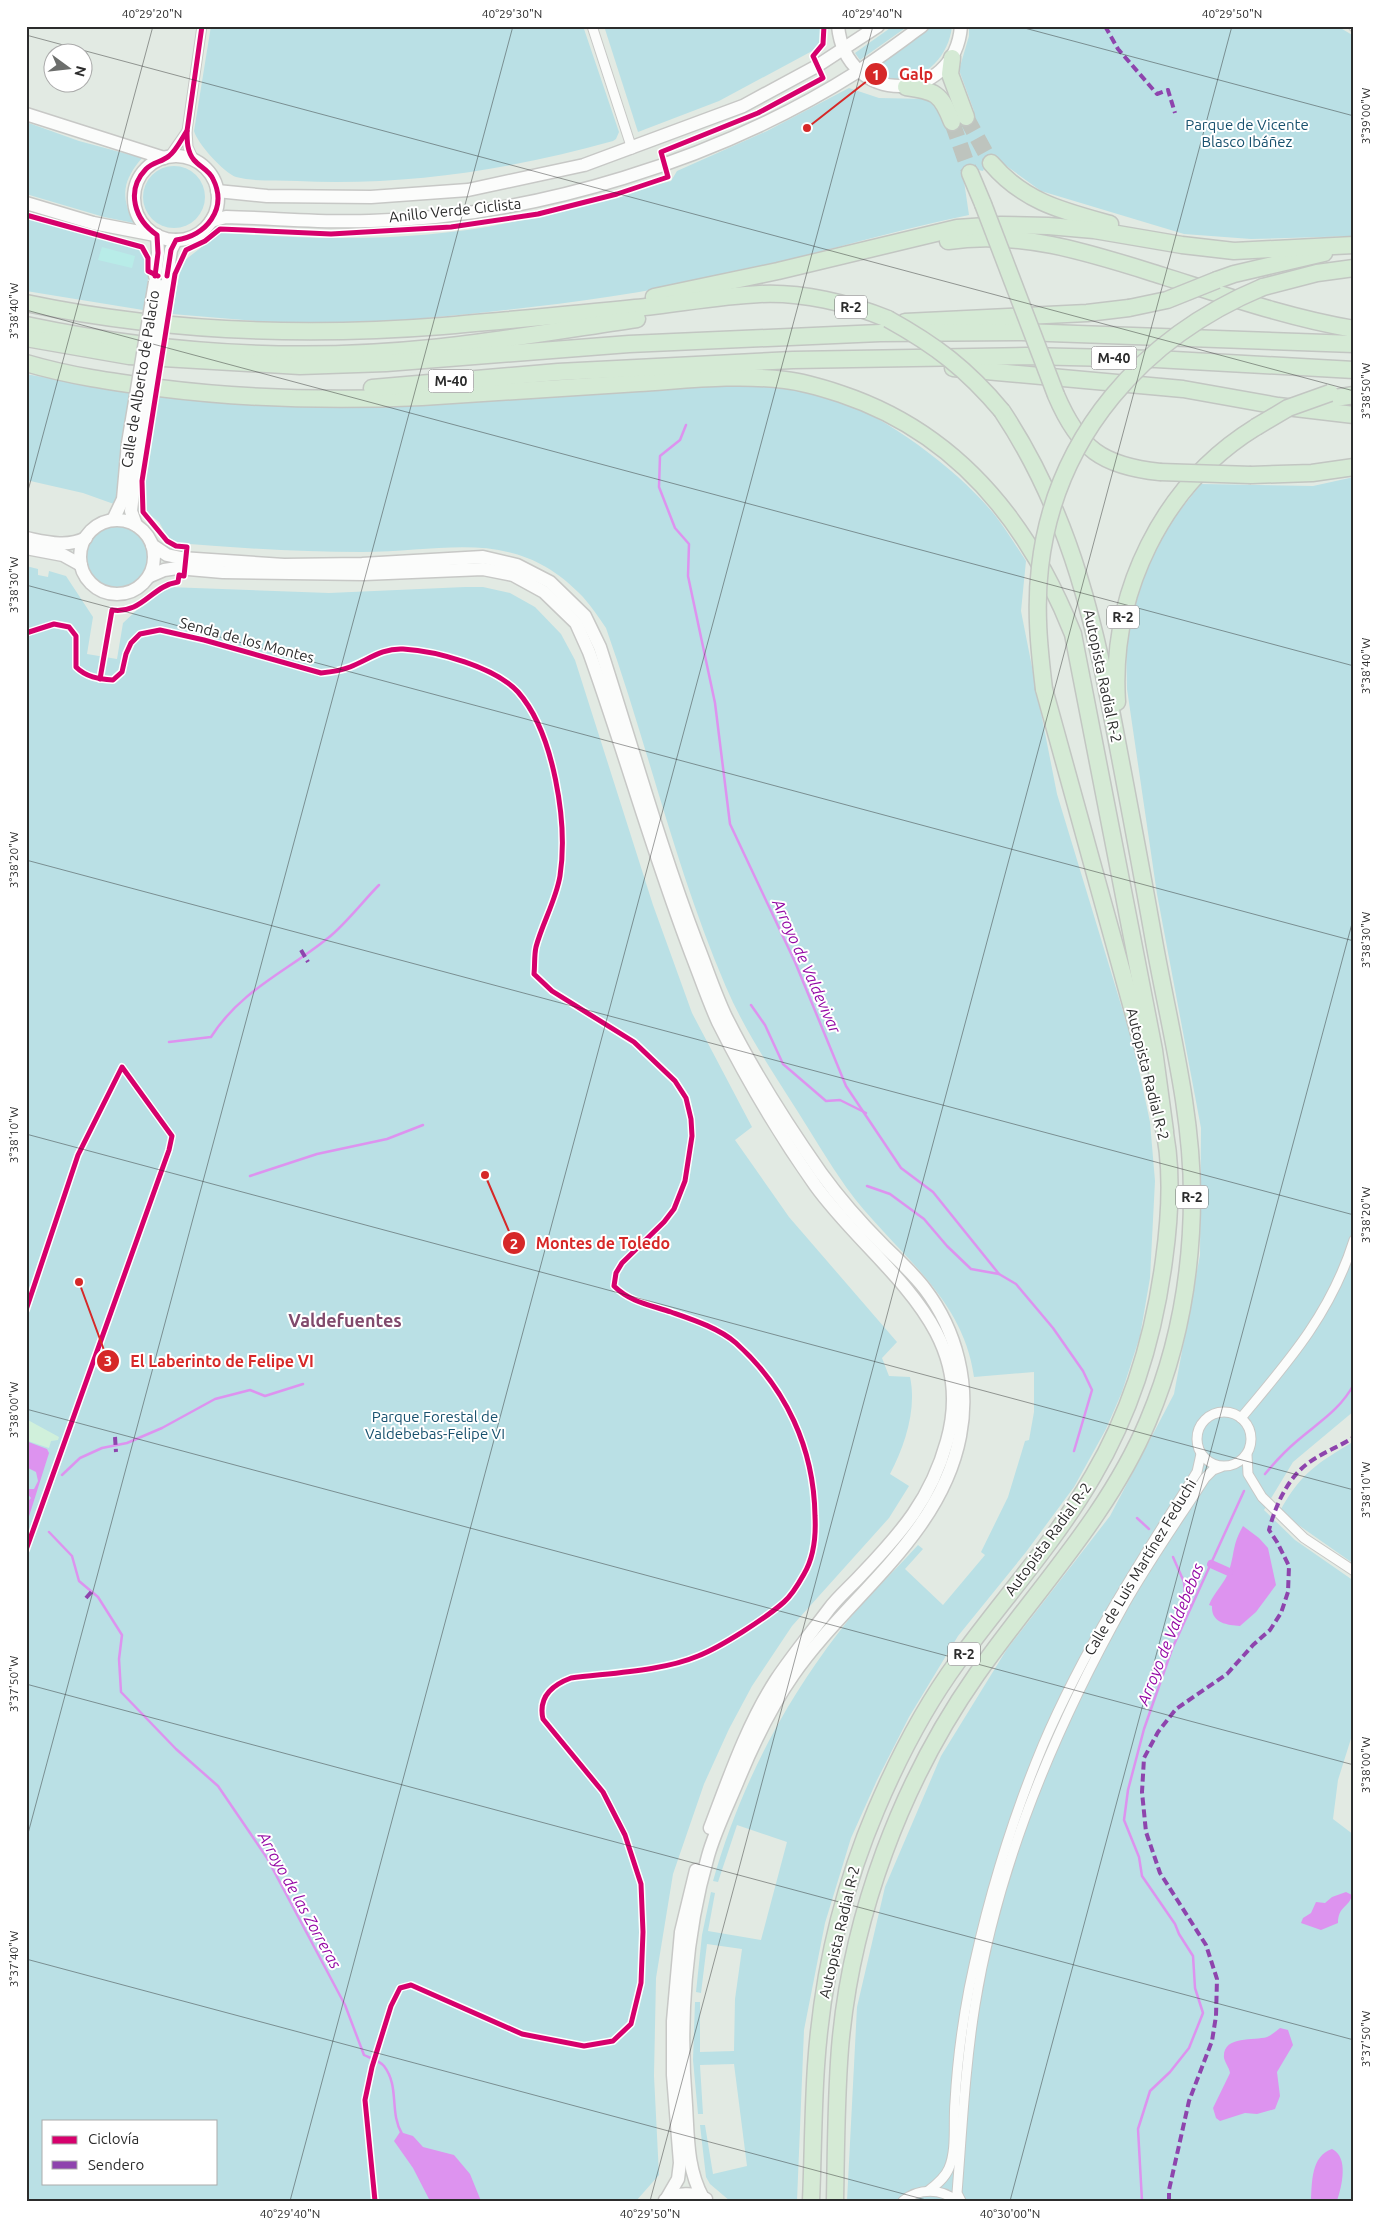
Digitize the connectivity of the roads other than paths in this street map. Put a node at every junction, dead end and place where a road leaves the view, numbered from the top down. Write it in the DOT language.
graph roads {
  1 [pos="202,26"];
  2 [pos="592,26"];
  3 [pos="838,26"];
  4 [pos="878,26"];
  5 [pos="922,26"];
  6 [pos="961,26"];
  7 [pos="843,50"];
  8 [pos="952,58"];
  9 [pos="858,72"];
  10 [pos="906,88"];
  11 [pos="26,114"];
  12 [pos="187,131"];
  13 [pos="632,149"];
  14 [pos="166,157"];
  15 [pos="194,160"];
  16 [pos="991,162"];
  17 [pos="970,173"];
  18 [pos="217,191"];
  19 [pos="26,203"];
  20 [pos="211,221"];
  21 [pos="157,235"];
  22 [pos="176,240"];
  23 [pos="1182,245"];
  24 [pos="1354,245"];
  25 [pos="1354,249"];
  26 [pos="832,258"];
  27 [pos="1354,268"];
  28 [pos="161,280"];
  29 [pos="812,299"];
  30 [pos="26,303"];
  31 [pos="511,319"];
  32 [pos="26,326"];
  33 [pos="1354,330"];
  34 [pos="26,338"];
  35 [pos="708,340"];
  36 [pos="1354,344"];
  37 [pos="874,360"];
  38 [pos="27,363"];
  39 [pos="1354,370"];
  40 [pos="1354,388"];
  41 [pos="1354,395"];
  42 [pos="1330,397"];
  43 [pos="1354,416"];
  44 [pos="133,442"];
  45 [pos="1354,467"];
  46 [pos="113,520"];
  47 [pos="136,525"];
  48 [pos="26,538"];
  49 [pos="86,538"];
  50 [pos="152,545"];
  51 [pos="26,548"];
  52 [pos="81,565"];
  53 [pos="150,576"];
  54 [pos="1138,852"];
  55 [pos="1165,1131"];
  56 [pos="1354,1240"];
  57 [pos="1241,1418"];
  58 [pos="1201,1454"];
  59 [pos="1247,1455"];
  60 [pos="1225,1466"];
  61 [pos="1248,1474"];
  62 [pos="1354,1571"];
  63 [pos="928,2191"];
  64 [pos="666,2199"];
  65 [pos="705,2199"];
  66 [pos="811,2201"];
  67 [pos="835,2201"];
  68 [pos="903,2201"];
  69 [pos="956,2201"];
  70 [pos="960,2201"];
  1 -- 12 [label="street"];
  2 -- 13 [label="street"];
  3 -- 7 [label="street"];
  4 -- 7 [label="street"];
  5 -- 9 [label="street"];
  6 -- 8 [label="street"];
  7 -- 9 [label="street"];
  7 -- 13 [label="street"];
  8 -- 10 [label="street"];
  8 -- 10 [label="highway"];
  9 -- 10 [label="street"];
  9 -- 20 [label="street"];
  11 -- 14 [label="street"];
  12 -- 14 [label="street"];
  12 -- 15 [label="street"];
  13 -- 18 [label="street"];
  14 -- 15 [label="street"];
  14 -- 21 [label="street"];
  15 -- 18 [label="street"];
  16 -- 23 [label="highway"];
  17 -- 45 [label="highway, bridge"];
  18 -- 20 [label="street"];
  19 -- 21 [label="street"];
  20 -- 22 [label="street"];
  21 -- 22 [label="street"];
  21 -- 28 [label="street, Calle de Alberto de Palacio"];
  22 -- 28 [label="street, Calle de Alberto de Palacio"];
  23 -- 24 [label="highway"];
  23 -- 26 [label="highway"];
  25 -- 35 [label="highway, bridge"];
  26 -- 31 [label="highway"];
  26 -- 33 [label="highway"];
  27 -- 55 [label="highway, Autopista Radial R-2 / R-2, bridge"];
  28 -- 44 [label="street, Calle de Alberto de Palacio, bridge"];
  29 -- 31 [label="highway"];
  29 -- 32 [label="highway"];
  29 -- 54 [label="highway, Autopista Radial R-2 / R-2, bridge"];
  30 -- 31 [label="highway"];
  34 -- 35 [label="highway, M-40"];
  35 -- 36 [label="highway, M-40"];
  37 -- 38 [label="highway, M-40"];
  37 -- 39 [label="highway, M-40"];
  37 -- 43 [label="highway"];
  38 -- 55 [label="highway"];
  40 -- 42 [label="highway, Autopista Radial R-2 / R-2"];
  41 -- 42 [label="highway"];
  42 -- 54 [label="highway, Autopista Radial R-2 / R-2, bridge"];
  44 -- 46 [label="street, Calle de Alberto de Palacio"];
  44 -- 47 [label="street, Calle de Alberto de Palacio"];
  46 -- 47 [label="street"];
  46 -- 49 [label="street"];
  47 -- 50 [label="street"];
  48 -- 49 [label="street"];
  49 -- 52 [label="street"];
  50 -- 53 [label="street"];
  50 -- 65 [label="street"];
  51 -- 52 [label="street"];
  52 -- 53 [label="street"];
  53 -- 64 [label="street"];
  54 -- 67 [label="highway, Autopista Radial R-2 / R-2"];
  55 -- 66 [label="highway, Autopista Radial R-2 / R-2"];
  56 -- 57 [label="street"];
  57 -- 58 [label="street"];
  57 -- 59 [label="street"];
  58 -- 60 [label="street"];
  58 -- 63 [label="street, Calle de Luis Martínez Feduchi"];
  59 -- 60 [label="street"];
  59 -- 61 [label="street"];
  60 -- 61 [label="street"];
  60 -- 70 [label="street, Calle de Luis Martínez Feduchi"];
  61 -- 62 [label="street"];
  63 -- 68 [label="street"];
  63 -- 69 [label="street"];
  64 -- 65 [label="street"];
}
